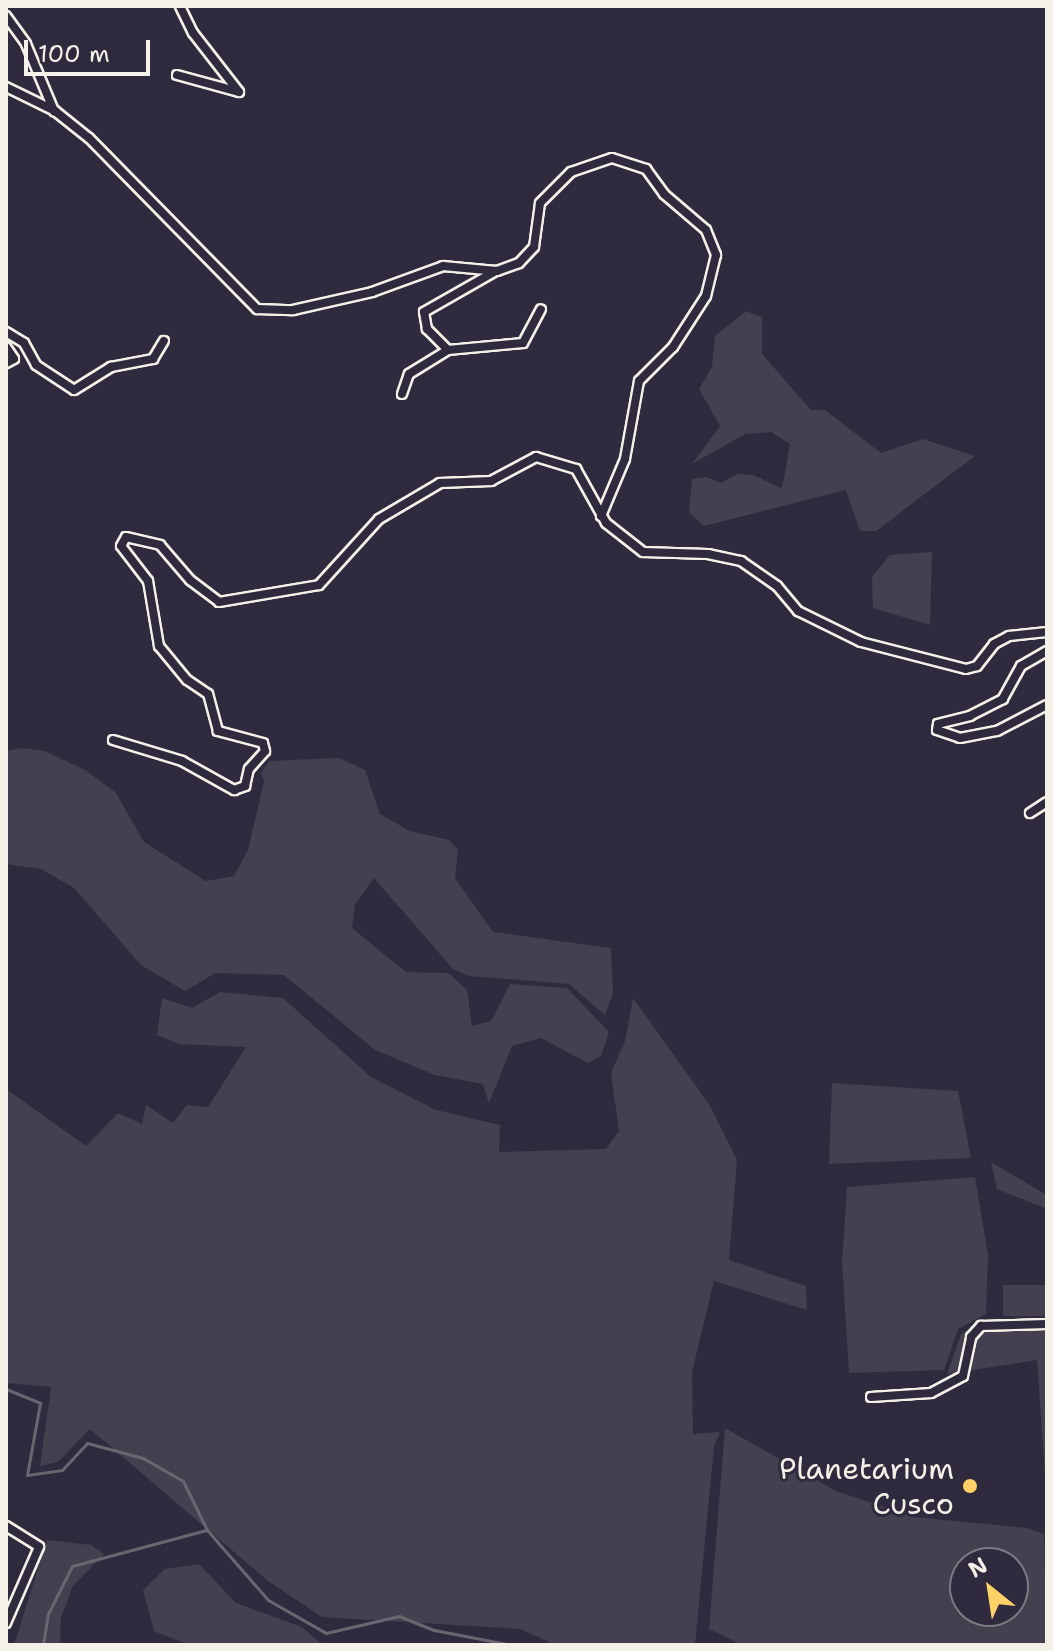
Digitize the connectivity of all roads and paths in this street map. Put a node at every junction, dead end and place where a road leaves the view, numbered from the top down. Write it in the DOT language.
graph roads {
  1 [pos="180,6"];
  2 [pos="6,16"];
  3 [pos="177,75"];
  4 [pos="6,87"];
  5 [pos="55,111"];
  6 [pos="497,271"];
  7 [pos="541,309"];
  8 [pos="6,332"];
  9 [pos="164,341"];
  10 [pos="6,347"];
  11 [pos="448,350"];
  12 [pos="6,363"];
  13 [pos="402,394"];
  14 [pos="601,516"];
  15 [pos="1047,632"];
  16 [pos="1047,651"];
  17 [pos="1047,705"];
  18 [pos="113,740"];
  19 [pos="1047,802"];
  20 [pos="1030,813"];
  21 [pos="1047,1324"];
  22 [pos="871,1397"];
  23 [pos="6,1526"];
  24 [pos="6,1623"];
  1 -- 3 [label="street"];
  2 -- 5 [label="street"];
  4 -- 5 [label="street"];
  5 -- 6 [label="street"];
  6 -- 11 [label="street"];
  6 -- 14 [label="street"];
  7 -- 11 [label="street"];
  8 -- 9 [label="street"];
  10 -- 12 [label="street"];
  11 -- 13 [label="street"];
  14 -- 15 [label="street"];
  14 -- 18 [label="street"];
  16 -- 17 [label="street"];
  19 -- 20 [label="street"];
  21 -- 22 [label="street"];
  23 -- 24 [label="street"];
}
